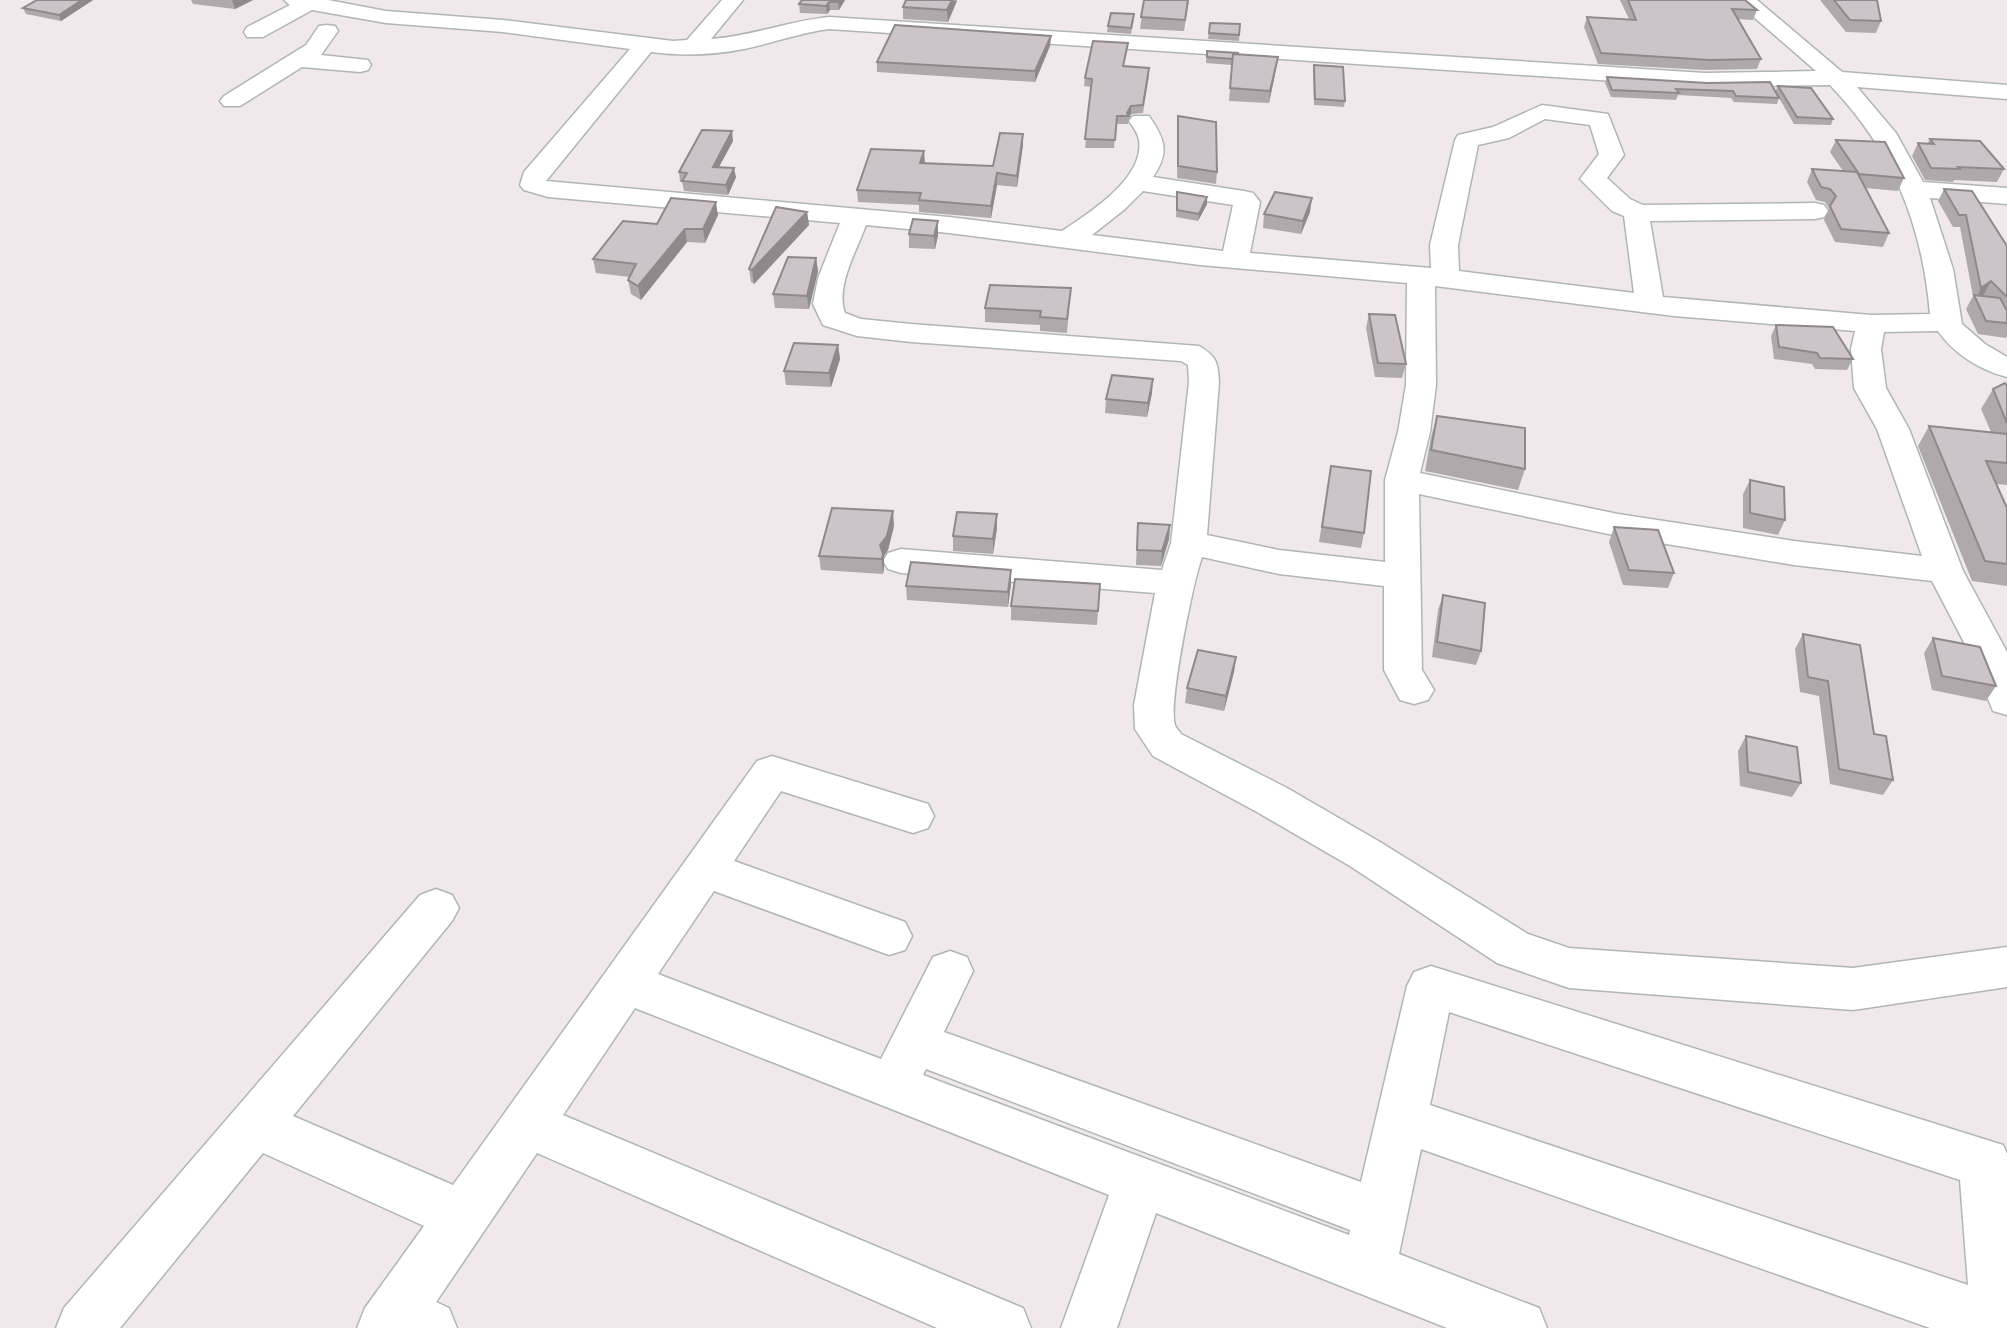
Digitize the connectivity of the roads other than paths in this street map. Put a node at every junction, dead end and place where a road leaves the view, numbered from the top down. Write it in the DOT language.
graph roads {
  1 [pos="733,0"];
  2 [pos="753,0"];
  3 [pos="845,0"];
  4 [pos="1744,0"];
  5 [pos="302,1"];
  6 [pos="358,11"];
  7 [pos="829,23"];
  8 [pos="255,32"];
  9 [pos="645,45"];
  10 [pos="715,46"];
  11 [pos="692,48"];
  12 [pos="299,60"];
  13 [pos="360,65"];
  14 [pos="1535,69"];
  15 [pos="1835,79"];
  16 [pos="2007,92"];
  17 [pos="232,101"];
  18 [pos="1542,112"];
  19 [pos="1141,121"];
  20 [pos="1138,182"];
  21 [pos="1914,190"];
  22 [pos="2007,197"];
  23 [pos="1815,211"];
  24 [pos="1639,213"];
  25 [pos="856,217"];
  26 [pos="1067,240"];
  27 [pos="1235,260"];
  28 [pos="1433,277"];
  29 [pos="1650,303"];
  30 [pos="1947,322"];
  31 [pos="1871,324"];
  32 [pos="2007,368"];
  33 [pos="1402,480"];
  34 [pos="1189,544"];
  35 [pos="901,561"];
  36 [pos="1945,571"];
  37 [pos="1402,576"];
  38 [pos="1175,583"];
  39 [pos="1414,690"];
  40 [pos="2007,701"];
  41 [pos="913,816"];
  42 [pos="705,869"];
  43 [pos="436,908"];
  44 [pos="889,936"];
  45 [pos="2007,967"];
  46 [pos="950,971"];
  47 [pos="626,983"];
  48 [pos="903,1065"];
  49 [pos="1402,1119"];
  50 [pos="255,1124"];
  51 [pos="527,1124"];
  52 [pos="1140,1182"];
  53 [pos="1380,1215"];
  54 [pos="463,1216"];
  55 [pos="1368,1270"];
  56 [pos="404,1323"];
  57 [pos="1999,1326"];
  58 [pos="84,1328"];
  59 [pos="1003,1328"];
  60 [pos="1089,1328"];
  61 [pos="1519,1328"];
  1 -- 11 [label="street"];
  2 -- 10 [label="street"];
  3 -- 7 [label="street"];
  4 -- 15 [label="street"];
  5 -- 6 [label="street"];
  5 -- 8 [label="street"];
  6 -- 9 [label="street"];
  6 -- 12 [label="street"];
  7 -- 10 [label="street"];
  7 -- 14 [label="street"];
  9 -- 11 [label="street"];
  9 -- 25 [label="street"];
  10 -- 11 [label="street"];
  12 -- 13 [label="street"];
  12 -- 17 [label="street"];
  14 -- 15 [label="street"];
  14 -- 18 [label="street"];
  15 -- 16 [label="street"];
  15 -- 21 [label="street"];
  18 -- 24 [label="street"];
  18 -- 28 [label="street"];
  19 -- 20 [label="street"];
  20 -- 26 [label="street"];
  20 -- 27 [label="street"];
  21 -- 22 [label="street"];
  21 -- 30 [label="street"];
  23 -- 24 [label="street"];
  24 -- 29 [label="street"];
  25 -- 26 [label="street"];
  25 -- 34 [label="street"];
  26 -- 27 [label="street"];
  27 -- 28 [label="street"];
  28 -- 29 [label="street"];
  28 -- 33 [label="street"];
  29 -- 31 [label="street"];
  30 -- 31 [label="street"];
  30 -- 32 [label="street"];
  31 -- 36 [label="street"];
  33 -- 36 [label="street"];
  33 -- 37 [label="street"];
  34 -- 37 [label="street"];
  34 -- 38 [label="street"];
  35 -- 38 [label="street"];
  36 -- 40 [label="street"];
  37 -- 39 [label="street"];
  38 -- 45 [label="street"];
  41 -- 42 [label="street"];
  42 -- 44 [label="street"];
  42 -- 47 [label="street"];
  43 -- 50 [label="street"];
  46 -- 48 [label="street"];
  47 -- 48 [label="street"];
  47 -- 51 [label="street"];
  48 -- 52 [label="street"];
  48 -- 53 [label="street"];
  49 -- 53 [label="street"];
  49 -- 57 [label="street"];
  49 -- 57 [label="street"];
  50 -- 54 [label="street"];
  50 -- 58 [label="street"];
  51 -- 54 [label="street"];
  51 -- 59 [label="street"];
  52 -- 55 [label="street"];
  52 -- 60 [label="street"];
  53 -- 55 [label="street"];
  54 -- 56 [label="street"];
  55 -- 61 [label="street"];
}
